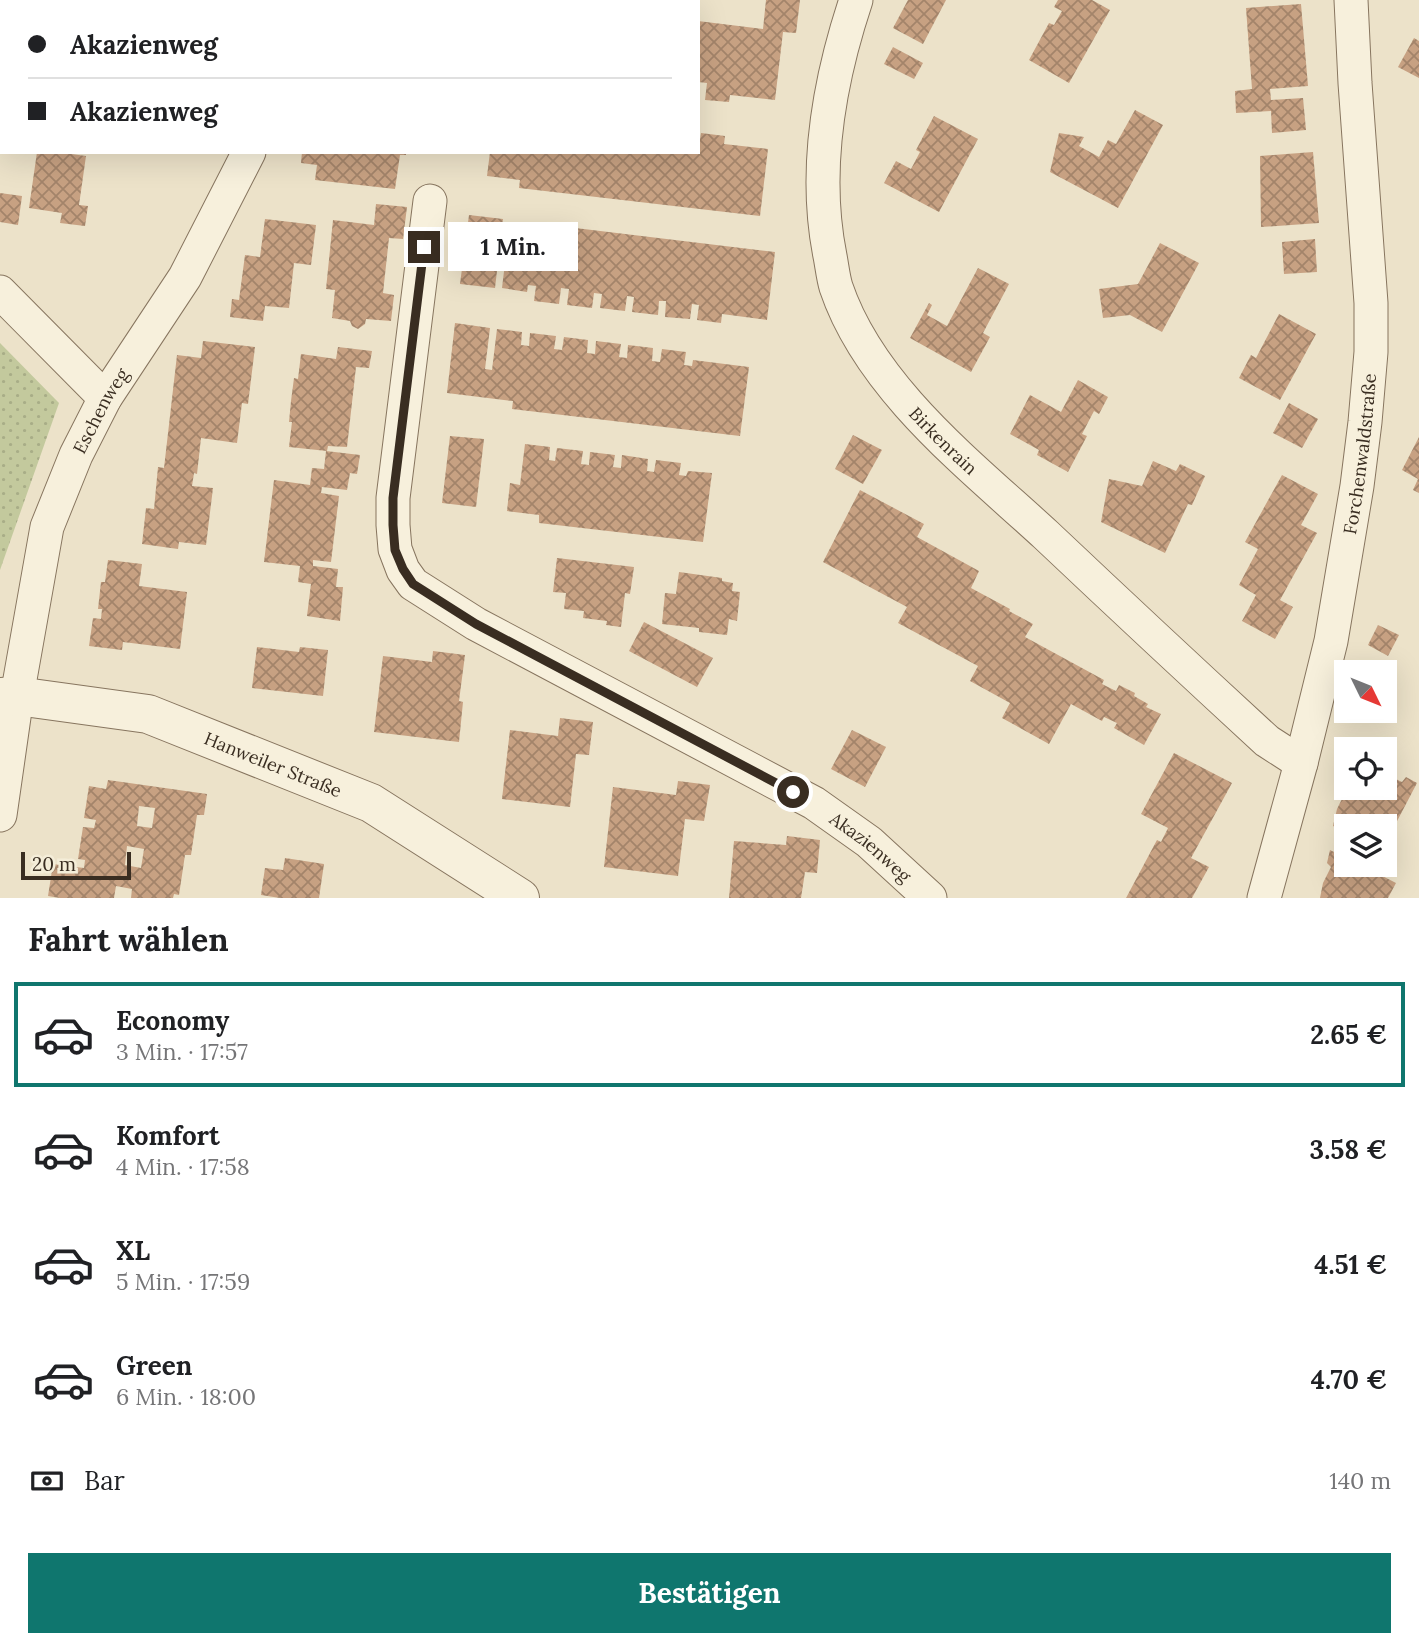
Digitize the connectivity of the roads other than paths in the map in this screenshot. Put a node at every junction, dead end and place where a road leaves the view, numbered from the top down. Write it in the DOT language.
graph roads {
  1 [pos="856,0"];
  2 [pos="1350,0"];
  3 [pos="248,154"];
  4 [pos="430,201"];
  5 [pos="0,292"];
  6 [pos="105,398"];
  7 [pos="8,697"];
  8 [pos="1301,763"];
  9 [pos="0,815"];
  10 [pos="520,898"];
  11 [pos="930,898"];
  12 [pos="1264,898"];
  1 -- 8 [label="street, Birkenrain"];
  2 -- 8 [label="street, Forchenwaldstraße"];
  3 -- 6 [label="street, Eschenweg"];
  4 -- 11 [label="street, Akazienweg"];
  5 -- 6 [label="street"];
  6 -- 7 [label="street, Eschenweg"];
  7 -- 9 [label="street, Eschenweg"];
  7 -- 10 [label="street, Hanweiler Straße"];
  8 -- 12 [label="street, Forchenwaldstraße"];
}
